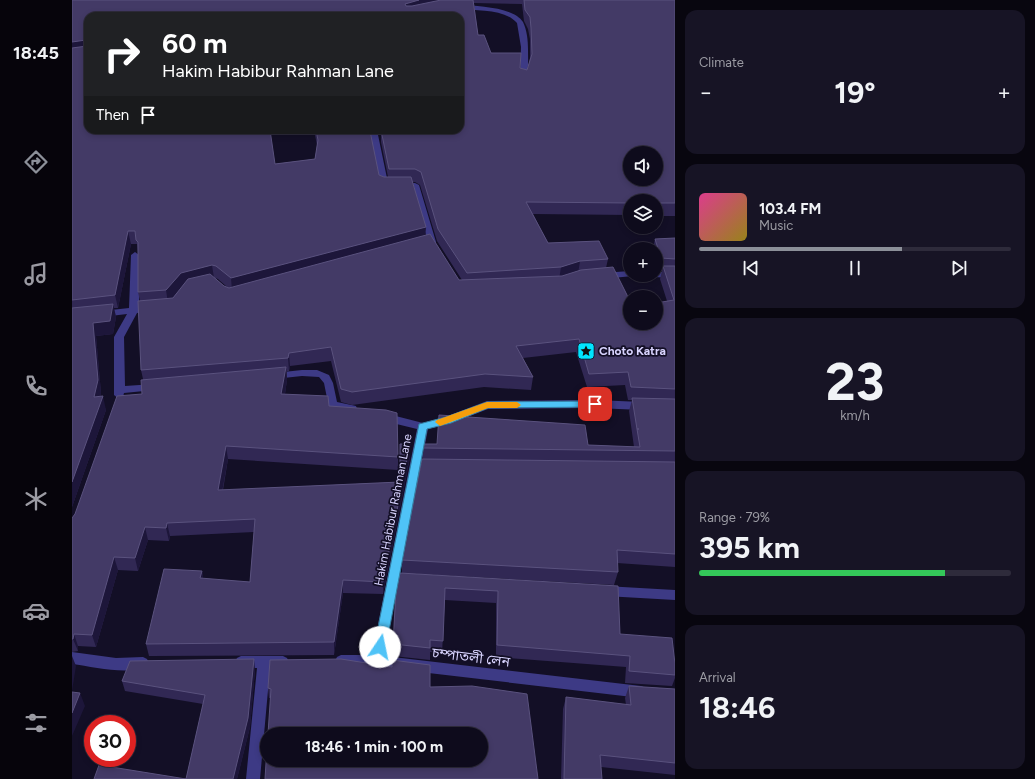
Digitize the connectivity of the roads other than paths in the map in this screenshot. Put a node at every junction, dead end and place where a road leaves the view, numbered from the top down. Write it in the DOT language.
graph roads {
  1 [pos="455,6"];
  2 [pos="523,78"];
  3 [pos="375,134"];
  4 [pos="431,245"];
  5 [pos="135,255"];
  6 [pos="623,274"];
  7 [pos="663,275"];
  8 [pos="675,275"];
  9 [pos="593,276"];
  10 [pos="164,307"];
  11 [pos="134,310"];
  12 [pos="95,314"];
  13 [pos="267,377"];
  14 [pos="167,386"];
  15 [pos="120,390"];
  16 [pos="115,405"];
  17 [pos="653,406"];
  18 [pos="423,426"];
  19 [pos="393,578"];
  20 [pos="409,579"];
  21 [pos="597,591"];
  22 [pos="675,595"];
  23 [pos="72,658"];
  24 [pos="332,661"];
  25 [pos="377,661"];
  26 [pos="225,662"];
  27 [pos="264,662"];
  28 [pos="294,662"];
  29 [pos="155,663"];
  30 [pos="654,693"];
  31 [pos="253,779"];
  1 -- 2 [label="street"];
  3 -- 4 [label="street"];
  5 -- 11 [label="street"];
  6 -- 9 [label="street"];
  7 -- 8 [label="street"];
  10 -- 11 [label="street"];
  11 -- 12 [label="street"];
  11 -- 15 [label="street"];
  13 -- 18 [label="street"];
  14 -- 15 [label="street"];
  15 -- 16 [label="street"];
  17 -- 18 [label="street, Hakim Habibur Rahman Lane"];
  18 -- 19 [label="street, Hakim Habibur Rahman Lane"];
  19 -- 20 [label="street"];
  19 -- 25 [label="street, Hakim Habibur Rahman Lane"];
  21 -- 22 [label="street"];
  23 -- 29 [label="street"];
  24 -- 25 [label="street, চম্পাতলী লেন"];
  25 -- 30 [label="street, চম্পাতলী লেন"];
  26 -- 27 [label="street"];
  27 -- 28 [label="street"];
  27 -- 31 [label="street"];
}
